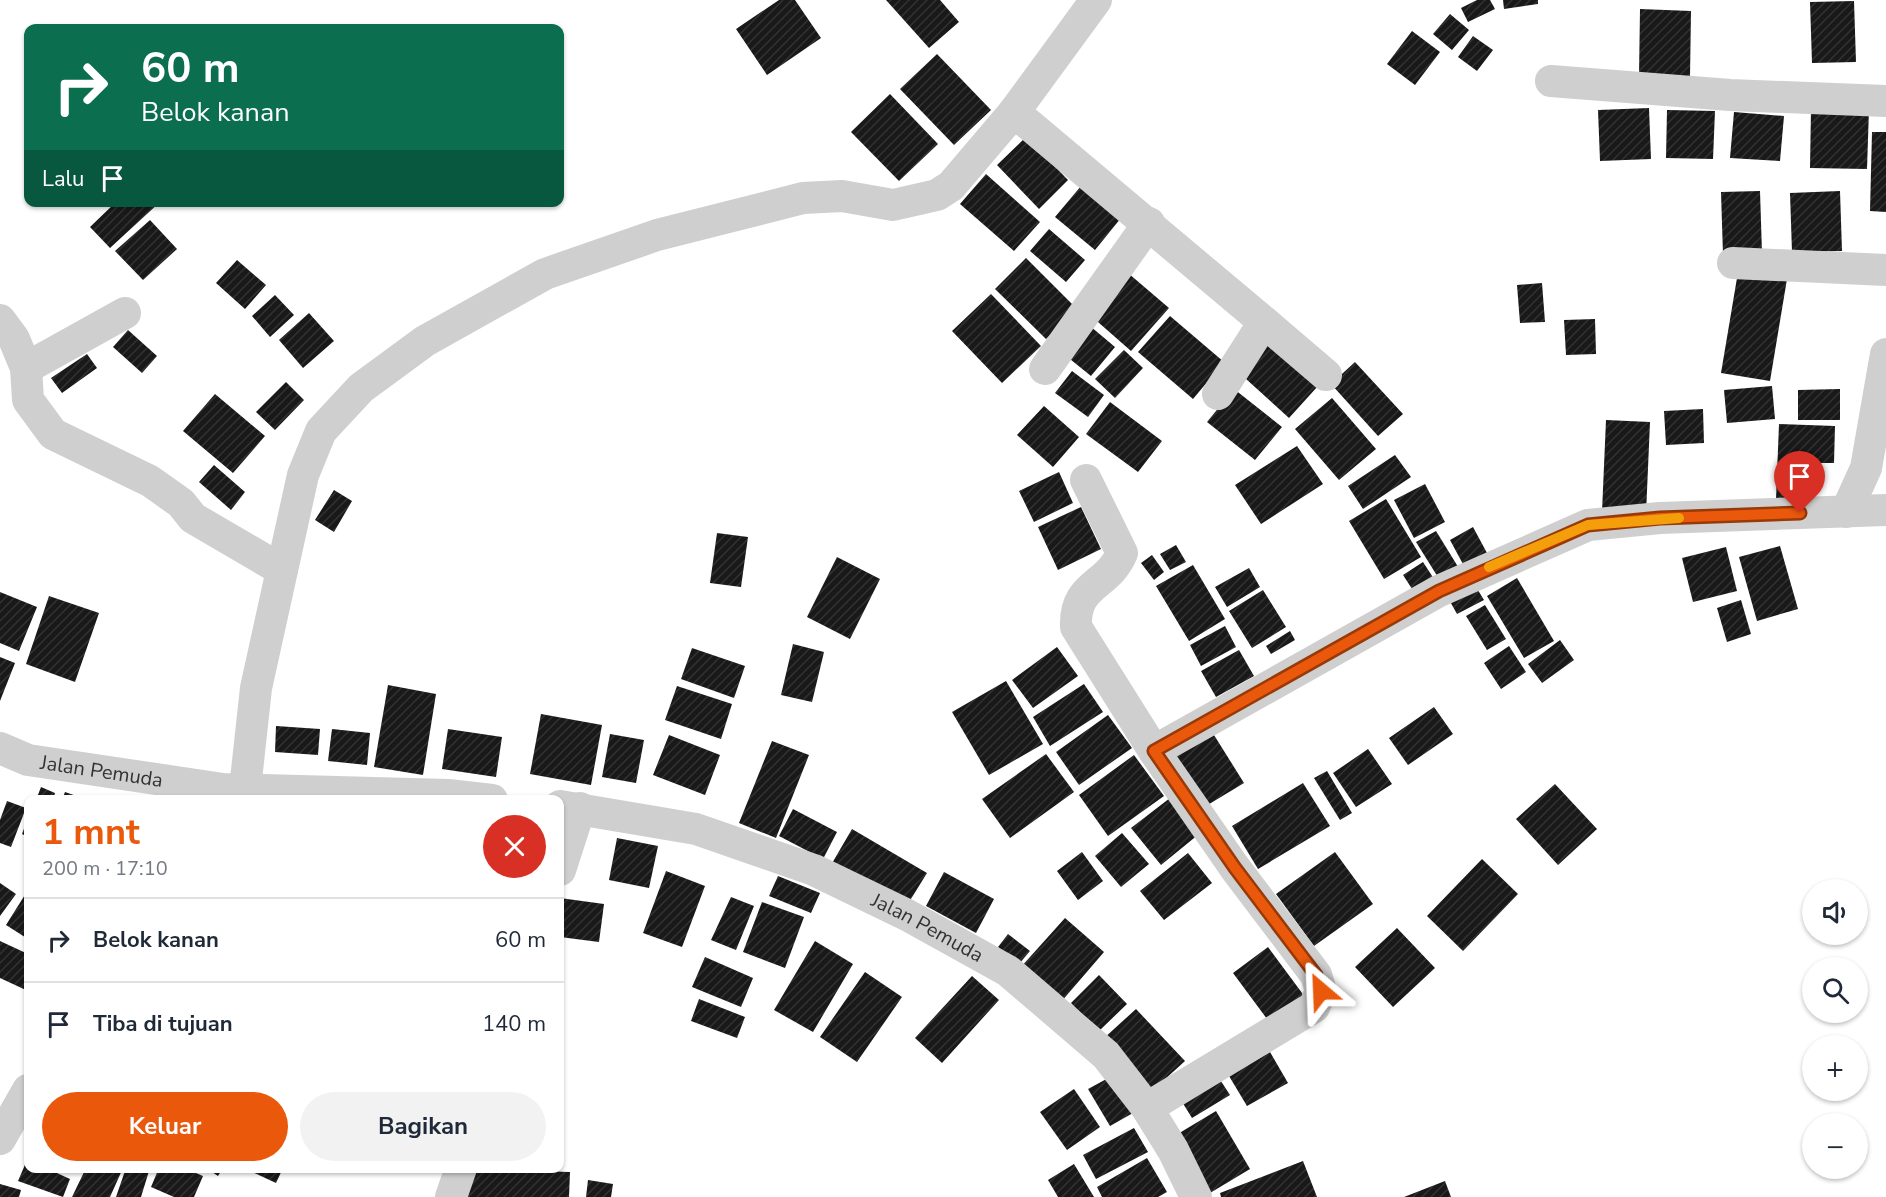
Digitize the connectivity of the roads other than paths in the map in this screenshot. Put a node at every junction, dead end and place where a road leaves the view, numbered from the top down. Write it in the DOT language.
graph roads {
  1 [pos="1096,0"];
  2 [pos="1551,81"];
  3 [pos="1886,101"];
  4 [pos="1014,112"];
  5 [pos="1149,223"];
  6 [pos="1733,263"];
  7 [pos="1886,270"];
  8 [pos="125,313"];
  9 [pos="0,320"];
  10 [pos="1264,322"];
  11 [pos="1886,354"];
  12 [pos="26,368"];
  13 [pos="1045,369"];
  14 [pos="1326,375"];
  15 [pos="1218,394"];
  16 [pos="1086,480"];
  17 [pos="1886,510"];
  18 [pos="1846,512"];
  19 [pos="282,570"];
  20 [pos="0,748"];
  21 [pos="1154,751"];
  22 [pos="228,793"];
  23 [pos="448,795"];
  24 [pos="570,807"];
  25 [pos="564,845"];
  26 [pos="24,1097"];
  27 [pos="1147,1108"];
  28 [pos="0,1139"];
  29 [pos="459,1173"];
  30 [pos="451,1197"];
  31 [pos="1196,1197"];
  1 -- 4 [label="street"];
  2 -- 3 [label="street"];
  4 -- 5 [label="street"];
  4 -- 19 [label="street"];
  5 -- 10 [label="street"];
  5 -- 13 [label="street"];
  6 -- 7 [label="street"];
  8 -- 12 [label="street"];
  9 -- 12 [label="street"];
  10 -- 14 [label="street"];
  10 -- 15 [label="street"];
  11 -- 18 [label="street"];
  12 -- 19 [label="street"];
  16 -- 21 [label="street"];
  17 -- 18 [label="street"];
  18 -- 21 [label="street"];
  19 -- 22 [label="street"];
  20 -- 22 [label="street, Jalan Pemuda"];
  21 -- 27 [label="street"];
  22 -- 23 [label="street, Jalan Pemuda"];
  24 -- 25 [label="street"];
  24 -- 27 [label="street, Jalan Pemuda"];
  26 -- 28 [label="street"];
  27 -- 31 [label="street, Jalan Pemuda"];
  29 -- 30 [label="street"];
}
